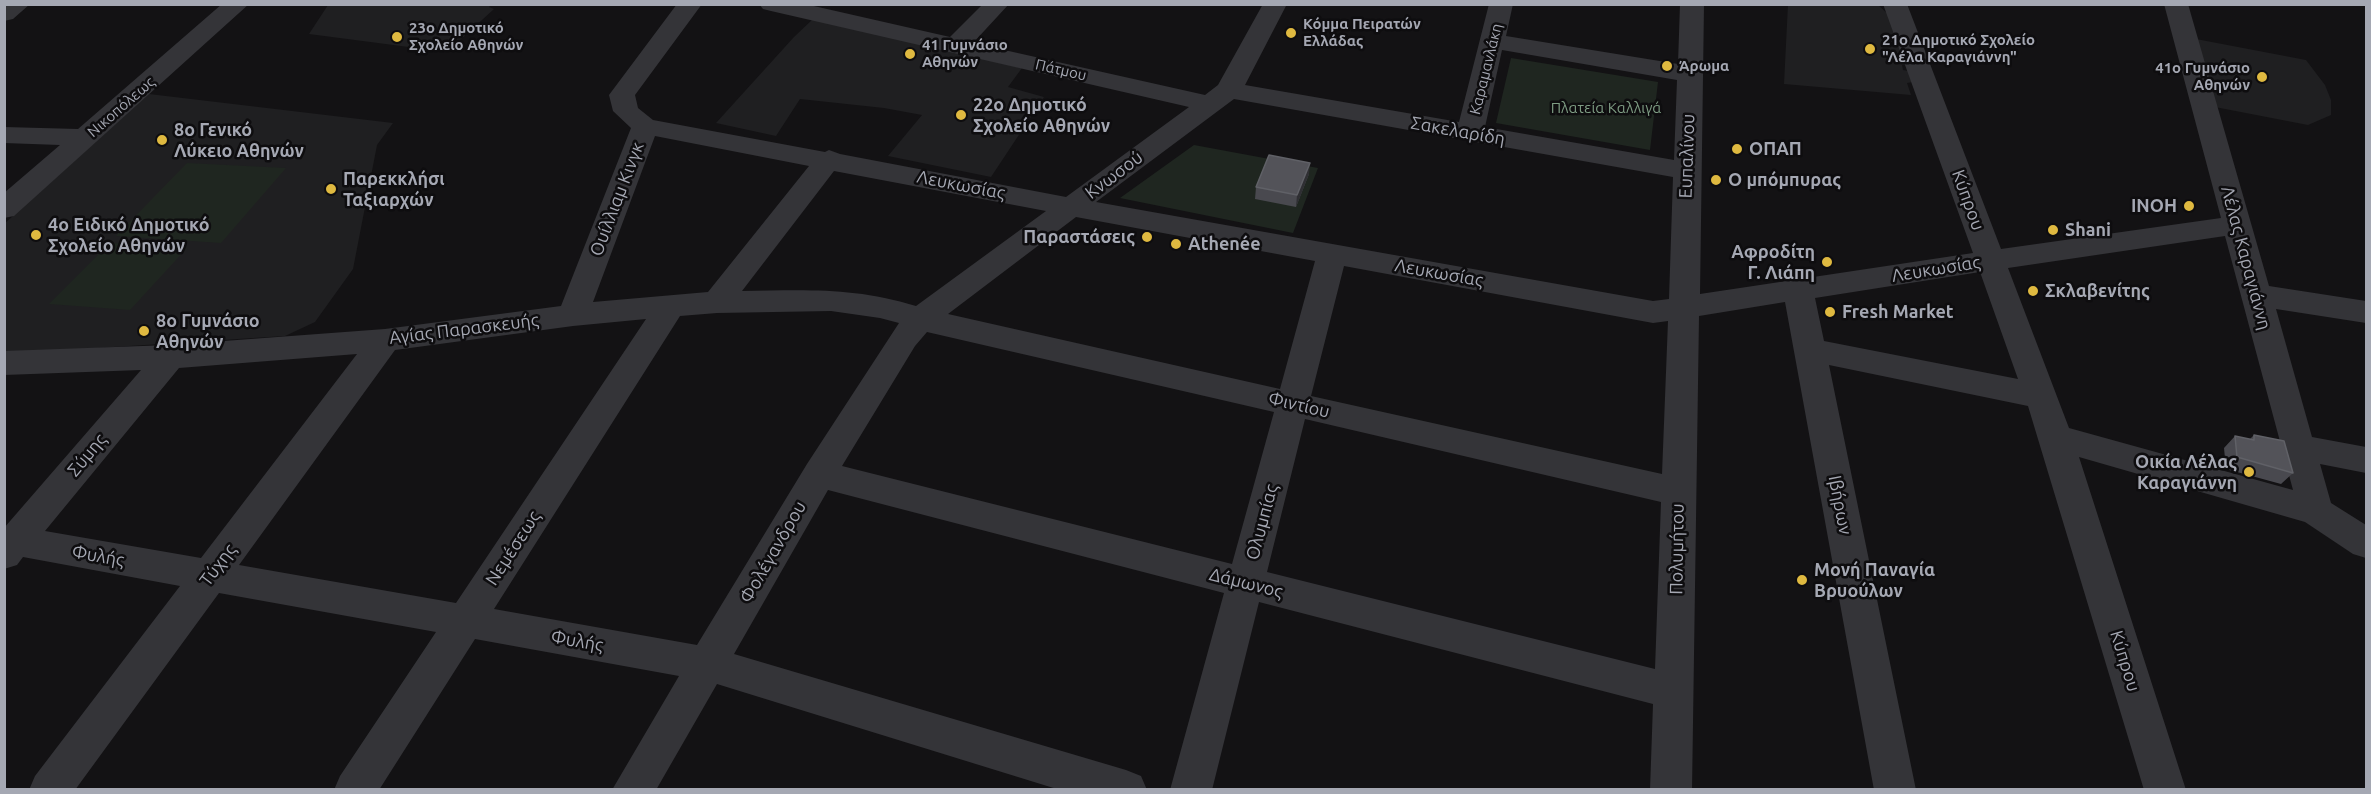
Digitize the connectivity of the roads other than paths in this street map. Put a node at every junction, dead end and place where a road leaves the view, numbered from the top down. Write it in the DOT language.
graph roads {
  1 [pos="18,4"];
  2 [pos="690,4"];
  3 [pos="771,4"];
  4 [pos="998,4"];
  5 [pos="1275,4"];
  6 [pos="1501,4"];
  7 [pos="1692,4"];
  8 [pos="1895,4"];
  9 [pos="2176,4"];
  10 [pos="236,5"];
  11 [pos="840,12"];
  12 [pos="4,14"];
  13 [pos="1492,41"];
  14 [pos="956,46"];
  15 [pos="1690,74"];
  16 [pos="1219,97"];
  17 [pos="645,126"];
  18 [pos="1470,133"];
  19 [pos="4,135"];
  20 [pos="86,138"];
  21 [pos="829,159"];
  22 [pos="1687,171"];
  23 [pos="1071,207"];
  24 [pos="4,209"];
  25 [pos="2237,225"];
  26 [pos="1332,254"];
  27 [pos="1991,260"];
  28 [pos="1798,291"];
  29 [pos="2256,295"];
  30 [pos="717,302"];
  31 [pos="670,307"];
  32 [pos="1683,308"];
  33 [pos="2367,312"];
  34 [pos="573,315"];
  35 [pos="920,319"];
  36 [pos="386,340"];
  37 [pos="1810,350"];
  38 [pos="170,357"];
  39 [pos="4,363"];
  40 [pos="2041,396"];
  41 [pos="1293,404"];
  42 [pos="2056,437"];
  43 [pos="2298,447"];
  44 [pos="2367,460"];
  45 [pos="819,474"];
  46 [pos="1678,492"];
  47 [pos="2316,511"];
  48 [pos="2367,543"];
  49 [pos="10,548"];
  50 [pos="209,577"];
  51 [pos="1246,583"];
  52 [pos="465,621"];
  53 [pos="708,664"];
  54 [pos="1674,692"];
  55 [pos="50,789"];
  56 [pos="355,789"];
  57 [pos="633,789"];
  58 [pos="1126,789"];
  59 [pos="1191,789"];
  60 [pos="1671,789"];
  61 [pos="1895,789"];
  62 [pos="2164,789"];
  1 -- 12 [label="street"];
  2 -- 17 [label="street, Ουίλλιαμ Κινγκ"];
  3 -- 11 [label="street, Πάτμου"];
  4 -- 14 [label="street"];
  5 -- 16 [label="street, Κνωσού"];
  6 -- 13 [label="street, Καραμανλάκη"];
  7 -- 15 [label="street, Ευπαλίνου"];
  8 -- 27 [label="street, Κύπρου"];
  9 -- 25 [label="street, Λέλας Καραγιάννη"];
  10 -- 20 [label="street, Νικοπόλεως"];
  11 -- 14 [label="street, Πάτμου"];
  13 -- 15 [label="street"];
  13 -- 18 [label="street, Καραμανλάκη"];
  14 -- 16 [label="street, Πάτμου"];
  15 -- 22 [label="street, Ευπαλίνου"];
  16 -- 18 [label="street, Σακελαρίδη"];
  16 -- 23 [label="street, Κνωσού"];
  17 -- 21 [label="street, Λευκωσίας"];
  17 -- 34 [label="street, Ουίλλιαμ Κινγκ"];
  18 -- 22 [label="street, Σακελαρίδη"];
  19 -- 20 [label="street"];
  20 -- 24 [label="street, Νικοπόλεως"];
  21 -- 23 [label="street, Λευκωσίας"];
  21 -- 30 [label="street"];
  22 -- 32 [label="street, Ευπαλίνου"];
  23 -- 26 [label="street, Λευκωσίας"];
  23 -- 35 [label="street, Κνωσού"];
  25 -- 27 [label="street, Λευκωσίας"];
  25 -- 29 [label="street, Λέλας Καραγιάννη"];
  26 -- 32 [label="street, Λευκωσίας"];
  26 -- 41 [label="street, Ολυμπίας"];
  27 -- 28 [label="street, Λευκωσίας"];
  27 -- 40 [label="street, Κύπρου"];
  28 -- 32 [label="street, Λευκωσίας"];
  28 -- 37 [label="street, Ιβήρων"];
  29 -- 33 [label="street"];
  29 -- 43 [label="street, Λέλας Καραγιάννη"];
  30 -- 31 [label="street, Αγίας Παρασκευής"];
  30 -- 35 [label="street, Αγίας Παρασκευής"];
  31 -- 34 [label="street, Αγίας Παρασκευής"];
  31 -- 52 [label="street, Νεμέσεως"];
  32 -- 46 [label="street, Πολυμήτου"];
  34 -- 36 [label="street, Αγίας Παρασκευής"];
  35 -- 41 [label="street, Φιντίου"];
  35 -- 45 [label="street, Φολέγανδρου"];
  36 -- 38 [label="street, Αγίας Παρασκευής"];
  36 -- 50 [label="street, Τύχης"];
  37 -- 40 [label="street"];
  37 -- 61 [label="street, Ιβήρων"];
  38 -- 39 [label="street, Αγίας Παρασκευής"];
  38 -- 49 [label="street, Σύμης"];
  40 -- 42 [label="street, Κύπρου"];
  41 -- 46 [label="street, Φιντίου"];
  41 -- 51 [label="street, Ολυμπίας"];
  42 -- 47 [label="street"];
  42 -- 62 [label="street, Κύπρου"];
  43 -- 44 [label="street"];
  43 -- 47 [label="street, Λέλας Καραγιάννη"];
  45 -- 51 [label="street, Δάμωνος"];
  45 -- 53 [label="street, Φολέγανδρου"];
  46 -- 54 [label="street, Πολυμήτου"];
  47 -- 48 [label="street"];
  49 -- 50 [label="street, Φυλής"];
  50 -- 52 [label="street, Φυλής"];
  50 -- 55 [label="street, Τύχης"];
  51 -- 54 [label="street, Δάμωνος"];
  51 -- 59 [label="street, Ολυμπίας"];
  52 -- 53 [label="street, Φυλής"];
  52 -- 56 [label="street, Νεμέσεως"];
  53 -- 57 [label="street, Φολέγανδρου"];
  53 -- 58 [label="street, Φυλής"];
  54 -- 60 [label="street, Πολυμήτου"];
}
